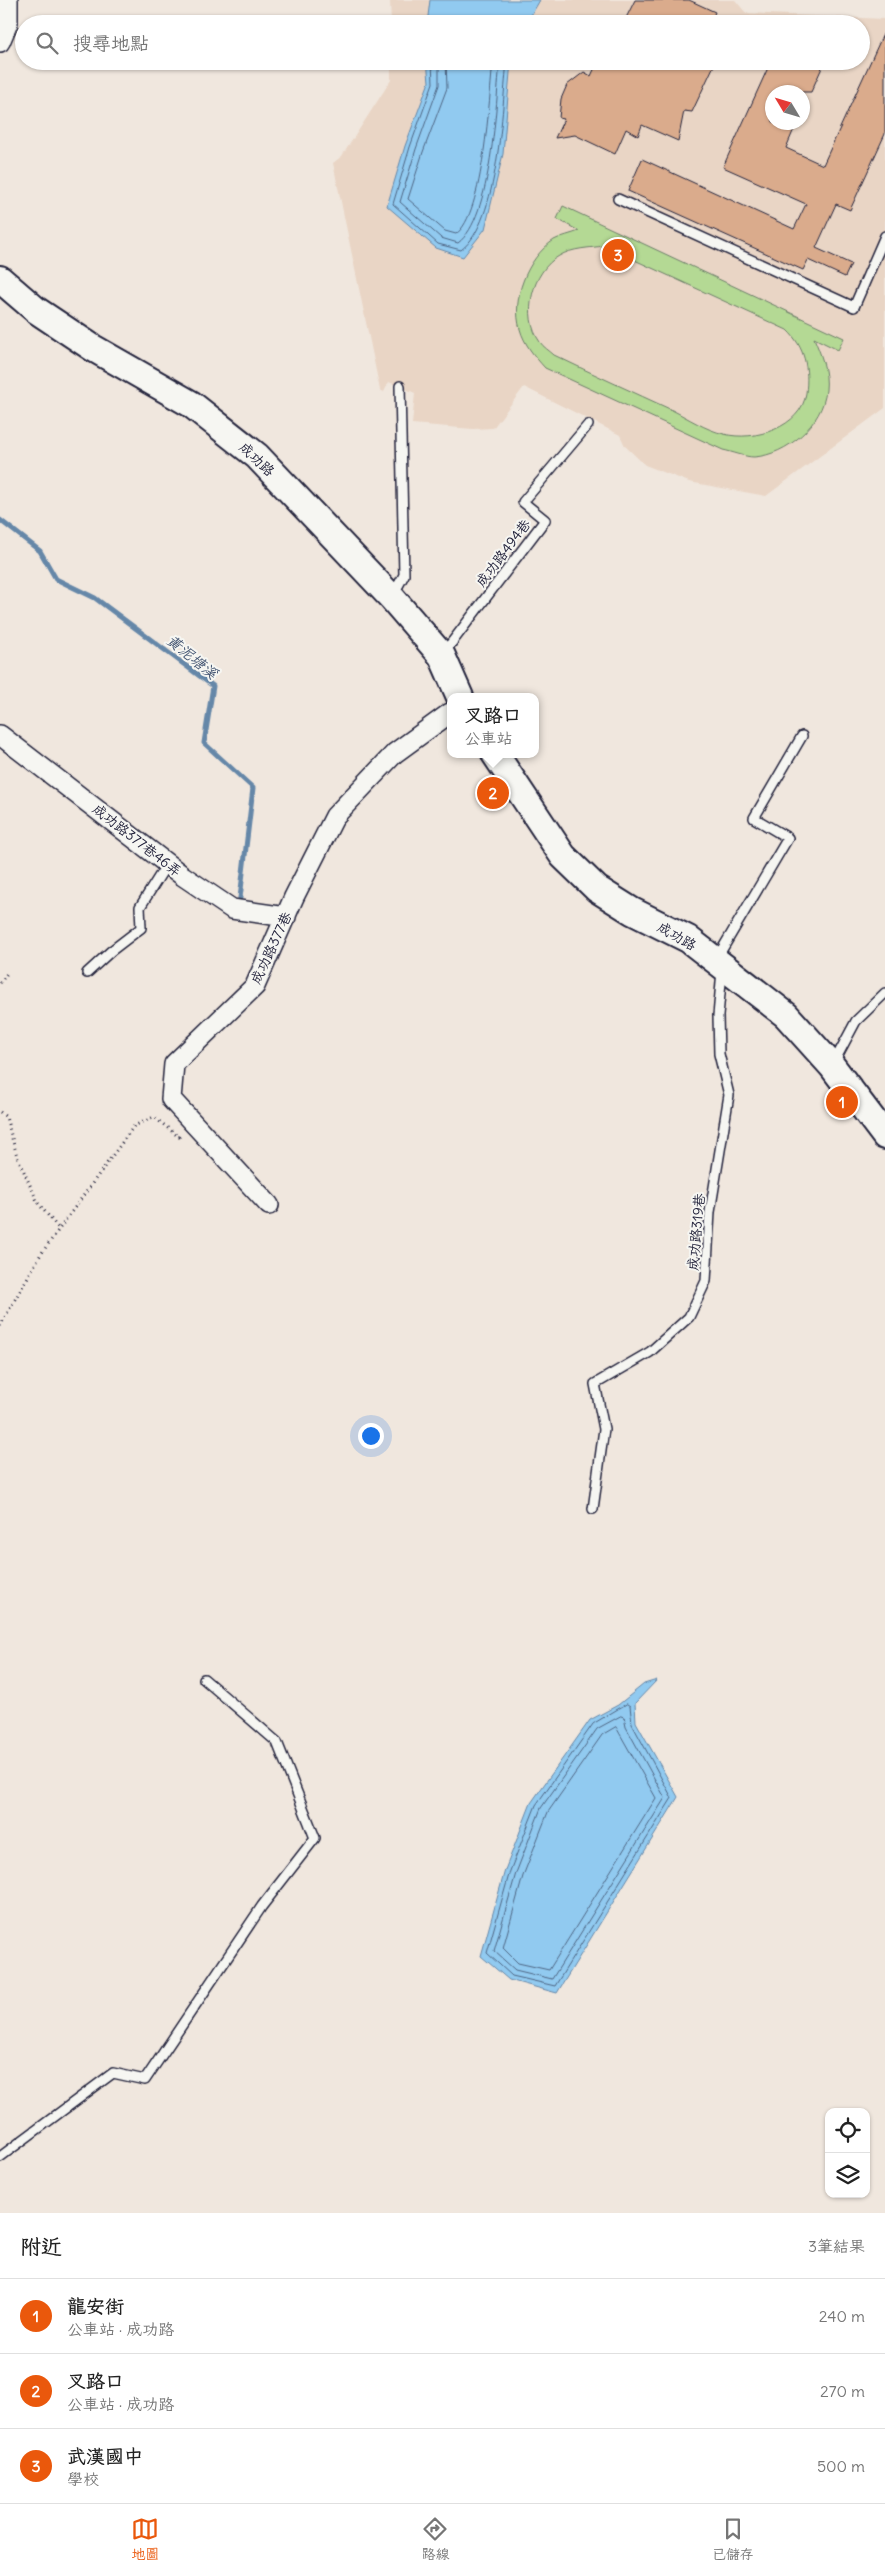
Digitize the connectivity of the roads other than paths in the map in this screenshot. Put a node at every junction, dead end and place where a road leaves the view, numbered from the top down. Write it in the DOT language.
graph roads {
  1 [pos="8,0"];
  2 [pos="0,42"];
  3 [pos="618,199"];
  4 [pos="885,236"];
  5 [pos="883,252"];
  6 [pos="0,279"];
  7 [pos="400,386"];
  8 [pos="588,425"];
  9 [pos="392,598"];
  10 [pos="442,656"];
  11 [pos="458,693"];
  12 [pos="447,715"];
  13 [pos="0,735"];
  14 [pos="802,736"];
  15 [pos="498,758"];
  16 [pos="167,864"];
  17 [pos="286,917"];
  18 [pos="719,964"];
  19 [pos="87,973"];
  20 [pos="885,993"];
  21 [pos="832,1066"];
  22 [pos="885,1136"];
  23 [pos="268,1205"];
  24 [pos="593,1509"];
  25 [pos="204,1679"];
  26 [pos="0,2157"];
  1 -- 2 [label="street"];
  3 -- 5 [label="lane"];
  4 -- 5 [label="lane"];
  6 -- 9 [label="street, 成功路"];
  7 -- 9 [label="lane"];
  8 -- 10 [label="lane, 成功路494巷"];
  9 -- 10 [label="street, 成功路"];
  10 -- 11 [label="street, 成功路"];
  12 -- 17 [label="street, 成功路377巷"];
  13 -- 16 [label="street, 成功路377巷46弄"];
  14 -- 18 [label="lane"];
  15 -- 18 [label="street, 成功路"];
  16 -- 17 [label="street, 成功路377巷46弄"];
  16 -- 19 [label="lane"];
  17 -- 23 [label="street, 成功路377巷"];
  18 -- 21 [label="street, 成功路"];
  18 -- 24 [label="lane, 成功路319巷"];
  20 -- 21 [label="lane"];
  21 -- 22 [label="street, 成功路"];
  25 -- 26 [label="lane"];
}
